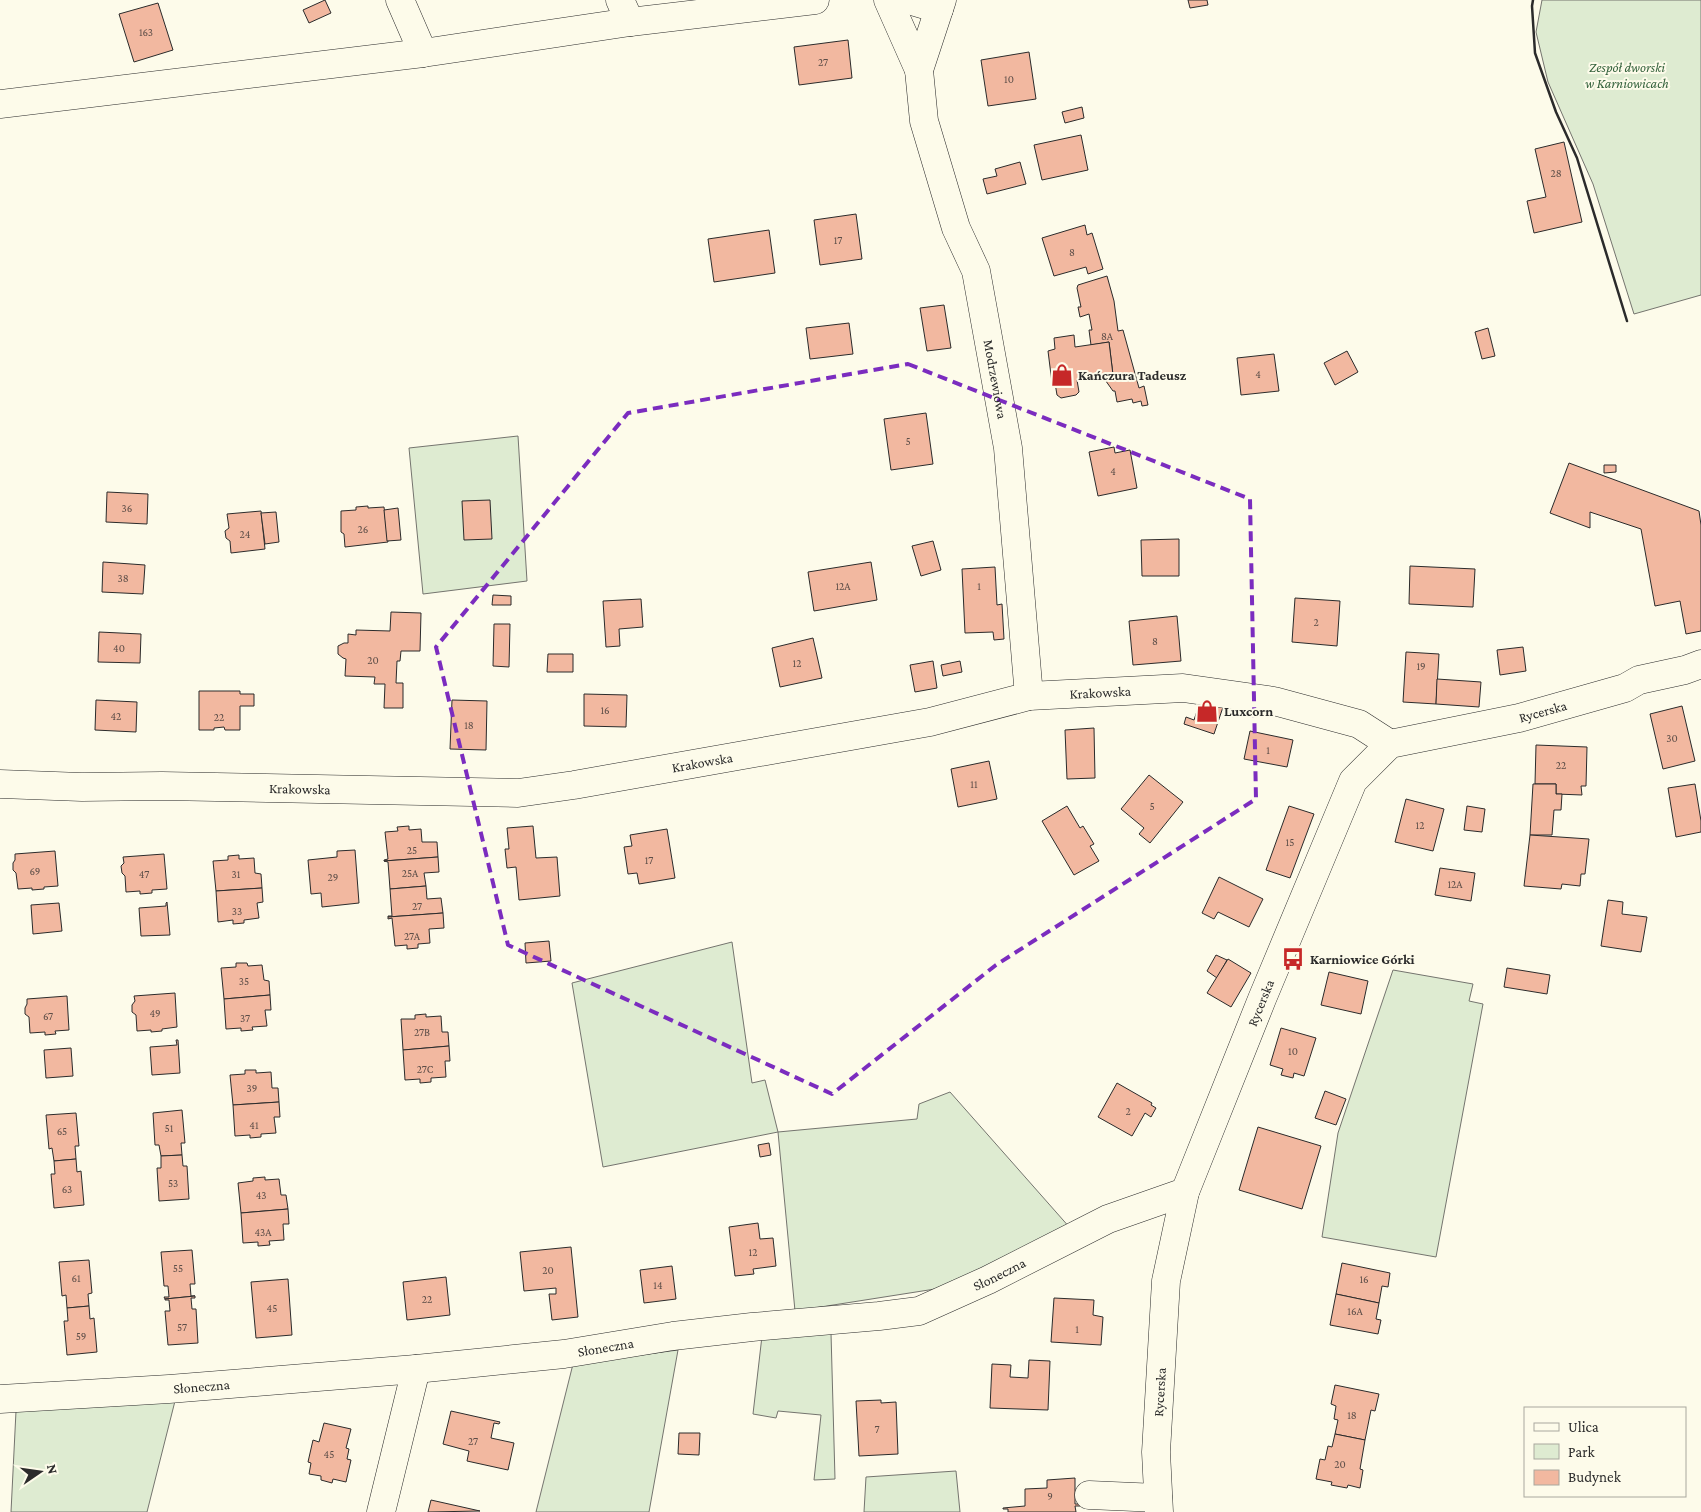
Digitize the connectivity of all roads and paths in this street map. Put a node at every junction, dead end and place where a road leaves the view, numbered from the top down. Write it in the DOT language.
graph roads {
  1 [pos="400,0"];
  2 [pos="816,0"];
  3 [pos="888,0"];
  4 [pos="909,0"];
  5 [pos="940,5"];
  6 [pos="625,11"];
  7 [pos="423,53"];
  8 [pos="919,70"];
  9 [pos="0,104"];
  10 [pos="1701,664"];
  11 [pos="1030,696"];
  12 [pos="1390,744"];
  13 [pos="0,784"];
  14 [pos="1185,1192"];
  15 [pos="416,1369"];
  16 [pos="0,1399"];
  17 [pos="1089,1495"];
  18 [pos="1159,1505"];
  19 [pos="381,1512"];
  1 -- 7 [label="street"];
  2 -- 6 [label="street"];
  3 -- 8 [label="street, Modrzewiowa"];
  4 -- 5 [label="street"];
  5 -- 8 [label="street, Modrzewiowa"];
  6 -- 7 [label="street"];
  7 -- 9 [label="street"];
  8 -- 11 [label="street, Modrzewiowa"];
  10 -- 12 [label="street, Rycerska"];
  11 -- 12 [label="street, Krakowska"];
  11 -- 13 [label="street, Krakowska"];
  12 -- 14 [label="street, Rycerska"];
  14 -- 15 [label="street, Słoneczna"];
  14 -- 18 [label="street, Rycerska"];
  15 -- 16 [label="street, Słoneczna"];
  15 -- 19 [label="street"];
  17 -- 18 [label="street"];
}
